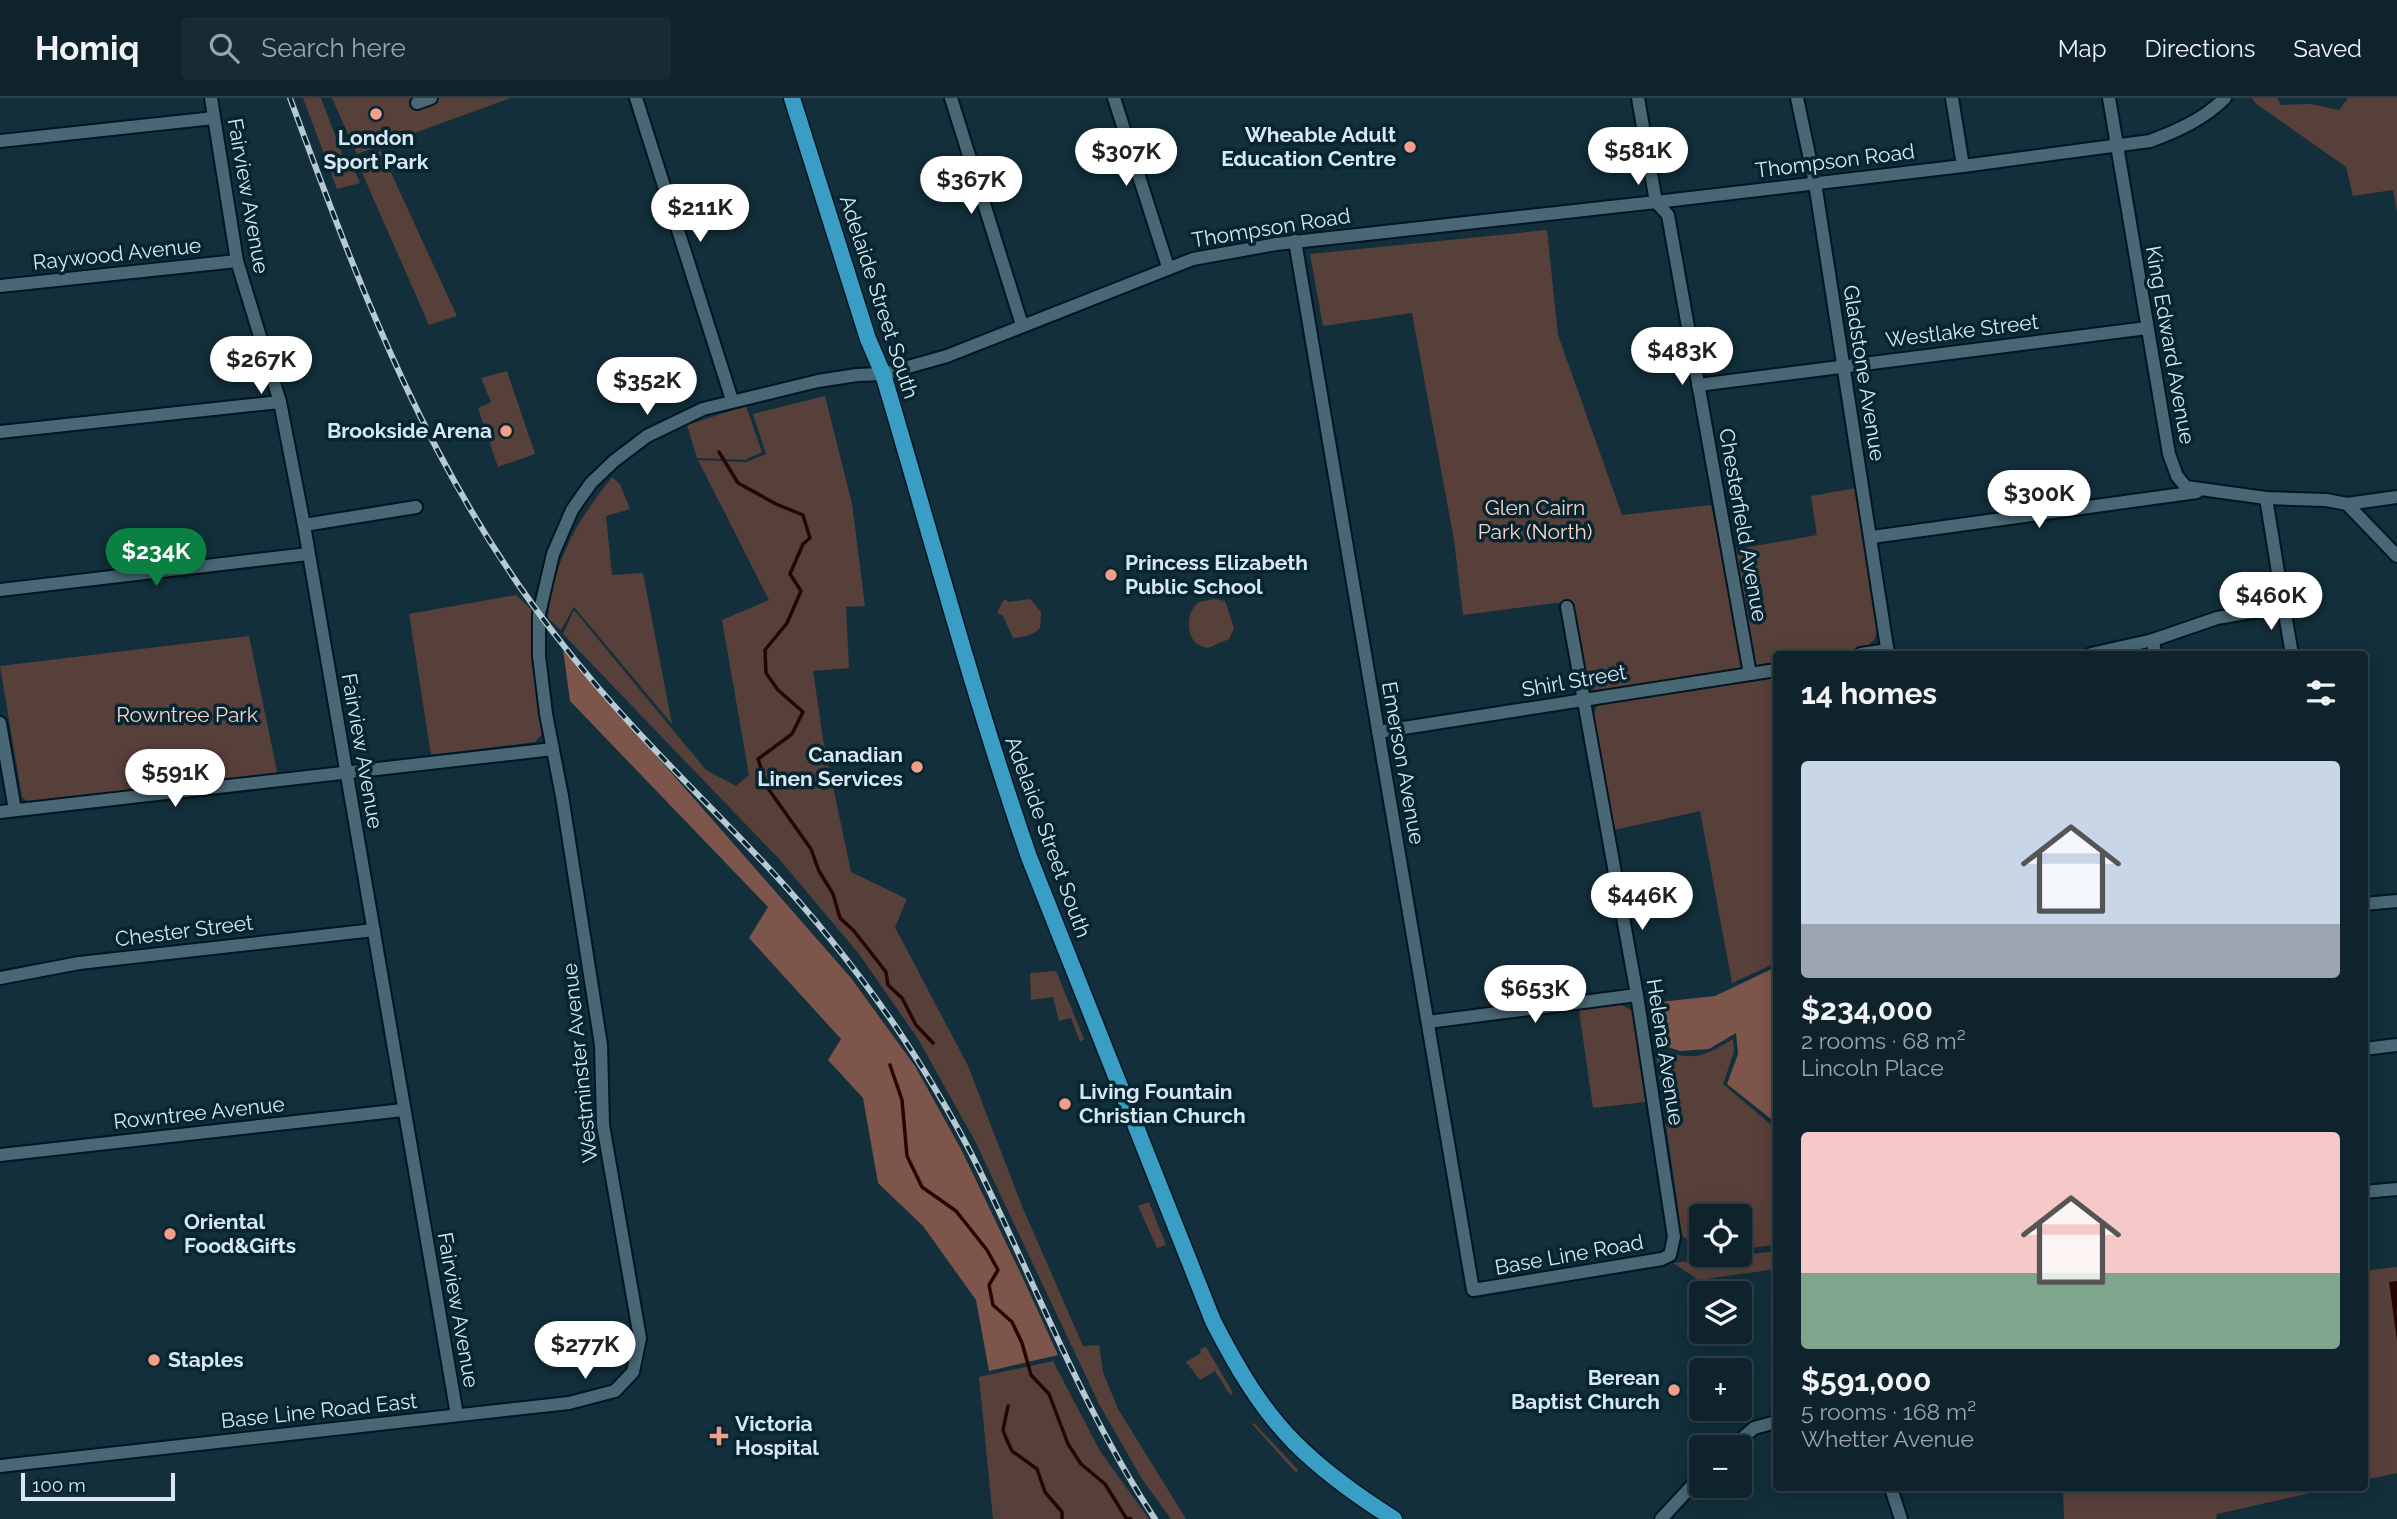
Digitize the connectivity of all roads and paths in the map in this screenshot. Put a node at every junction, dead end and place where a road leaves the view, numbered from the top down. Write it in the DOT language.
graph roads {
  1 [pos="211,98"];
  2 [pos="431,98"];
  3 [pos="636,98"];
  4 [pos="792,98"];
  5 [pos="951,98"];
  6 [pos="1114,98"];
  7 [pos="1638,98"];
  8 [pos="1797,98"];
  9 [pos="1952,98"];
  10 [pos="2109,98"];
  11 [pos="2225,98"];
  12 [pos="417,103"];
  13 [pos="214,118"];
  14 [pos="0,141"];
  15 [pos="2117,146"];
  16 [pos="1964,166"];
  17 [pos="1815,183"];
  18 [pos="1656,202"];
  19 [pos="1295,242"];
  20 [pos="237,261"];
  21 [pos="1168,267"];
  22 [pos="0,286"];
  23 [pos="1022,325"];
  24 [pos="2147,328"];
  25 [pos="1843,365"];
  26 [pos="883,374"];
  27 [pos="1698,385"];
  28 [pos="732,400"];
  29 [pos="280,402"];
  30 [pos="0,432"];
  31 [pos="2203,491"];
  32 [pos="2397,497"];
  33 [pos="2266,498"];
  34 [pos="2347,504"];
  35 [pos="416,507"];
  36 [pos="304,526"];
  37 [pos="1872,537"];
  38 [pos="308,554"];
  39 [pos="2397,556"];
  40 [pos="0,590"];
  41 [pos="2283,603"];
  42 [pos="1567,607"];
  43 [pos="2153,640"];
  44 [pos="1888,651"];
  45 [pos="2104,651"];
  46 [pos="2155,651"];
  47 [pos="2291,651"];
  48 [pos="1773,670"];
  49 [pos="1750,674"];
  50 [pos="1582,701"];
  51 [pos="0,723"];
  52 [pos="1378,732"];
  53 [pos="553,749"];
  54 [pos="346,774"];
  55 [pos="15,810"];
  56 [pos="0,812"];
  57 [pos="2397,901"];
  58 [pos="2368,904"];
  59 [pos="374,930"];
  60 [pos="0,978"];
  61 [pos="1637,995"];
  62 [pos="1428,1022"];
  63 [pos="2397,1045"];
  64 [pos="2368,1049"];
  65 [pos="403,1110"];
  66 [pos="0,1155"];
  67 [pos="2397,1189"];
  68 [pos="2368,1192"];
  69 [pos="1670,1255"];
  70 [pos="1474,1290"];
  71 [pos="633,1372"];
  72 [pos="457,1415"];
  73 [pos="1773,1423"];
  74 [pos="1746,1435"];
  75 [pos="0,1466"];
  76 [pos="1689,1489"];
  77 [pos="1892,1491"];
  78 [pos="1394,1519"];
  79 [pos="1661,1519"];
  80 [pos="1901,1519"];
  1 -- 13 [label="street, Fairview Avenue"];
  2 -- 12 [label="street"];
  3 -- 28 [label="street"];
  4 -- 26 [label="main road, Adelaide Street South"];
  5 -- 23 [label="street"];
  6 -- 21 [label="street"];
  7 -- 18 [label="street, Chesterfield Avenue"];
  8 -- 17 [label="street, Gladstone Avenue"];
  9 -- 16 [label="street"];
  10 -- 15 [label="street, King Edward Avenue"];
  11 -- 15 [label="street, Thompson Road"];
  13 -- 14 [label="street"];
  13 -- 20 [label="street, Fairview Avenue"];
  15 -- 16 [label="street, Thompson Road"];
  15 -- 24 [label="street, King Edward Avenue"];
  16 -- 17 [label="street, Thompson Road"];
  17 -- 18 [label="street, Thompson Road"];
  17 -- 25 [label="street, Gladstone Avenue"];
  18 -- 19 [label="street, Thompson Road"];
  18 -- 27 [label="street, Chesterfield Avenue"];
  19 -- 21 [label="street, Thompson Road"];
  19 -- 52 [label="street, Emerson Avenue"];
  20 -- 22 [label="street, Raywood Avenue"];
  20 -- 29 [label="street, Fairview Avenue"];
  21 -- 23 [label="street, Thompson Road"];
  23 -- 26 [label="street, Thompson Road"];
  24 -- 25 [label="street, Westlake Street"];
  24 -- 31 [label="street, King Edward Avenue"];
  25 -- 27 [label="street, Westlake Street"];
  25 -- 37 [label="street, Gladstone Avenue"];
  26 -- 28 [label="street, Thompson Road"];
  26 -- 78 [label="main road, Adelaide Street South"];
  27 -- 49 [label="street, Chesterfield Avenue"];
  28 -- 53 [label="street, Thompson Road"];
  29 -- 30 [label="street"];
  29 -- 36 [label="street, Fairview Avenue"];
  31 -- 33 [label="street, King Edward Avenue"];
  31 -- 37 [label="street"];
  32 -- 34 [label="street, King Edward Avenue"];
  33 -- 34 [label="street, King Edward Avenue"];
  33 -- 41 [label="street"];
  34 -- 39 [label="street"];
  35 -- 36 [label="street"];
  36 -- 38 [label="street, Fairview Avenue"];
  37 -- 44 [label="street, Gladstone Avenue"];
  38 -- 40 [label="street"];
  38 -- 54 [label="street, Fairview Avenue"];
  41 -- 43 [label="street"];
  41 -- 47 [label="street"];
  42 -- 50 [label="street, Helena Avenue"];
  43 -- 45 [label="street"];
  43 -- 46 [label="street"];
  48 -- 49 [label="street, Shirl Street"];
  49 -- 50 [label="street, Shirl Street"];
  50 -- 52 [label="street, Shirl Street"];
  50 -- 61 [label="street, Helena Avenue"];
  51 -- 55 [label="street"];
  52 -- 62 [label="street, Emerson Avenue"];
  53 -- 54 [label="street"];
  53 -- 71 [label="street, Westminster Avenue"];
  54 -- 55 [label="street"];
  54 -- 59 [label="street, Fairview Avenue"];
  55 -- 56 [label="street"];
  57 -- 58 [label="street"];
  59 -- 60 [label="street, Chester Street"];
  59 -- 65 [label="street, Fairview Avenue"];
  61 -- 62 [label="street"];
  61 -- 69 [label="street, Helena Avenue"];
  62 -- 70 [label="street, Emerson Avenue"];
  63 -- 64 [label="street"];
  65 -- 66 [label="street, Rowntree Avenue"];
  65 -- 72 [label="street, Fairview Avenue"];
  67 -- 68 [label="street"];
  69 -- 70 [label="street, Base Line Road"];
  71 -- 72 [label="street, Base Line Road East"];
  72 -- 75 [label="street, Base Line Road East"];
  73 -- 74 [label="street"];
  76 -- 79 [label="street"];
  77 -- 80 [label="street"];
}
